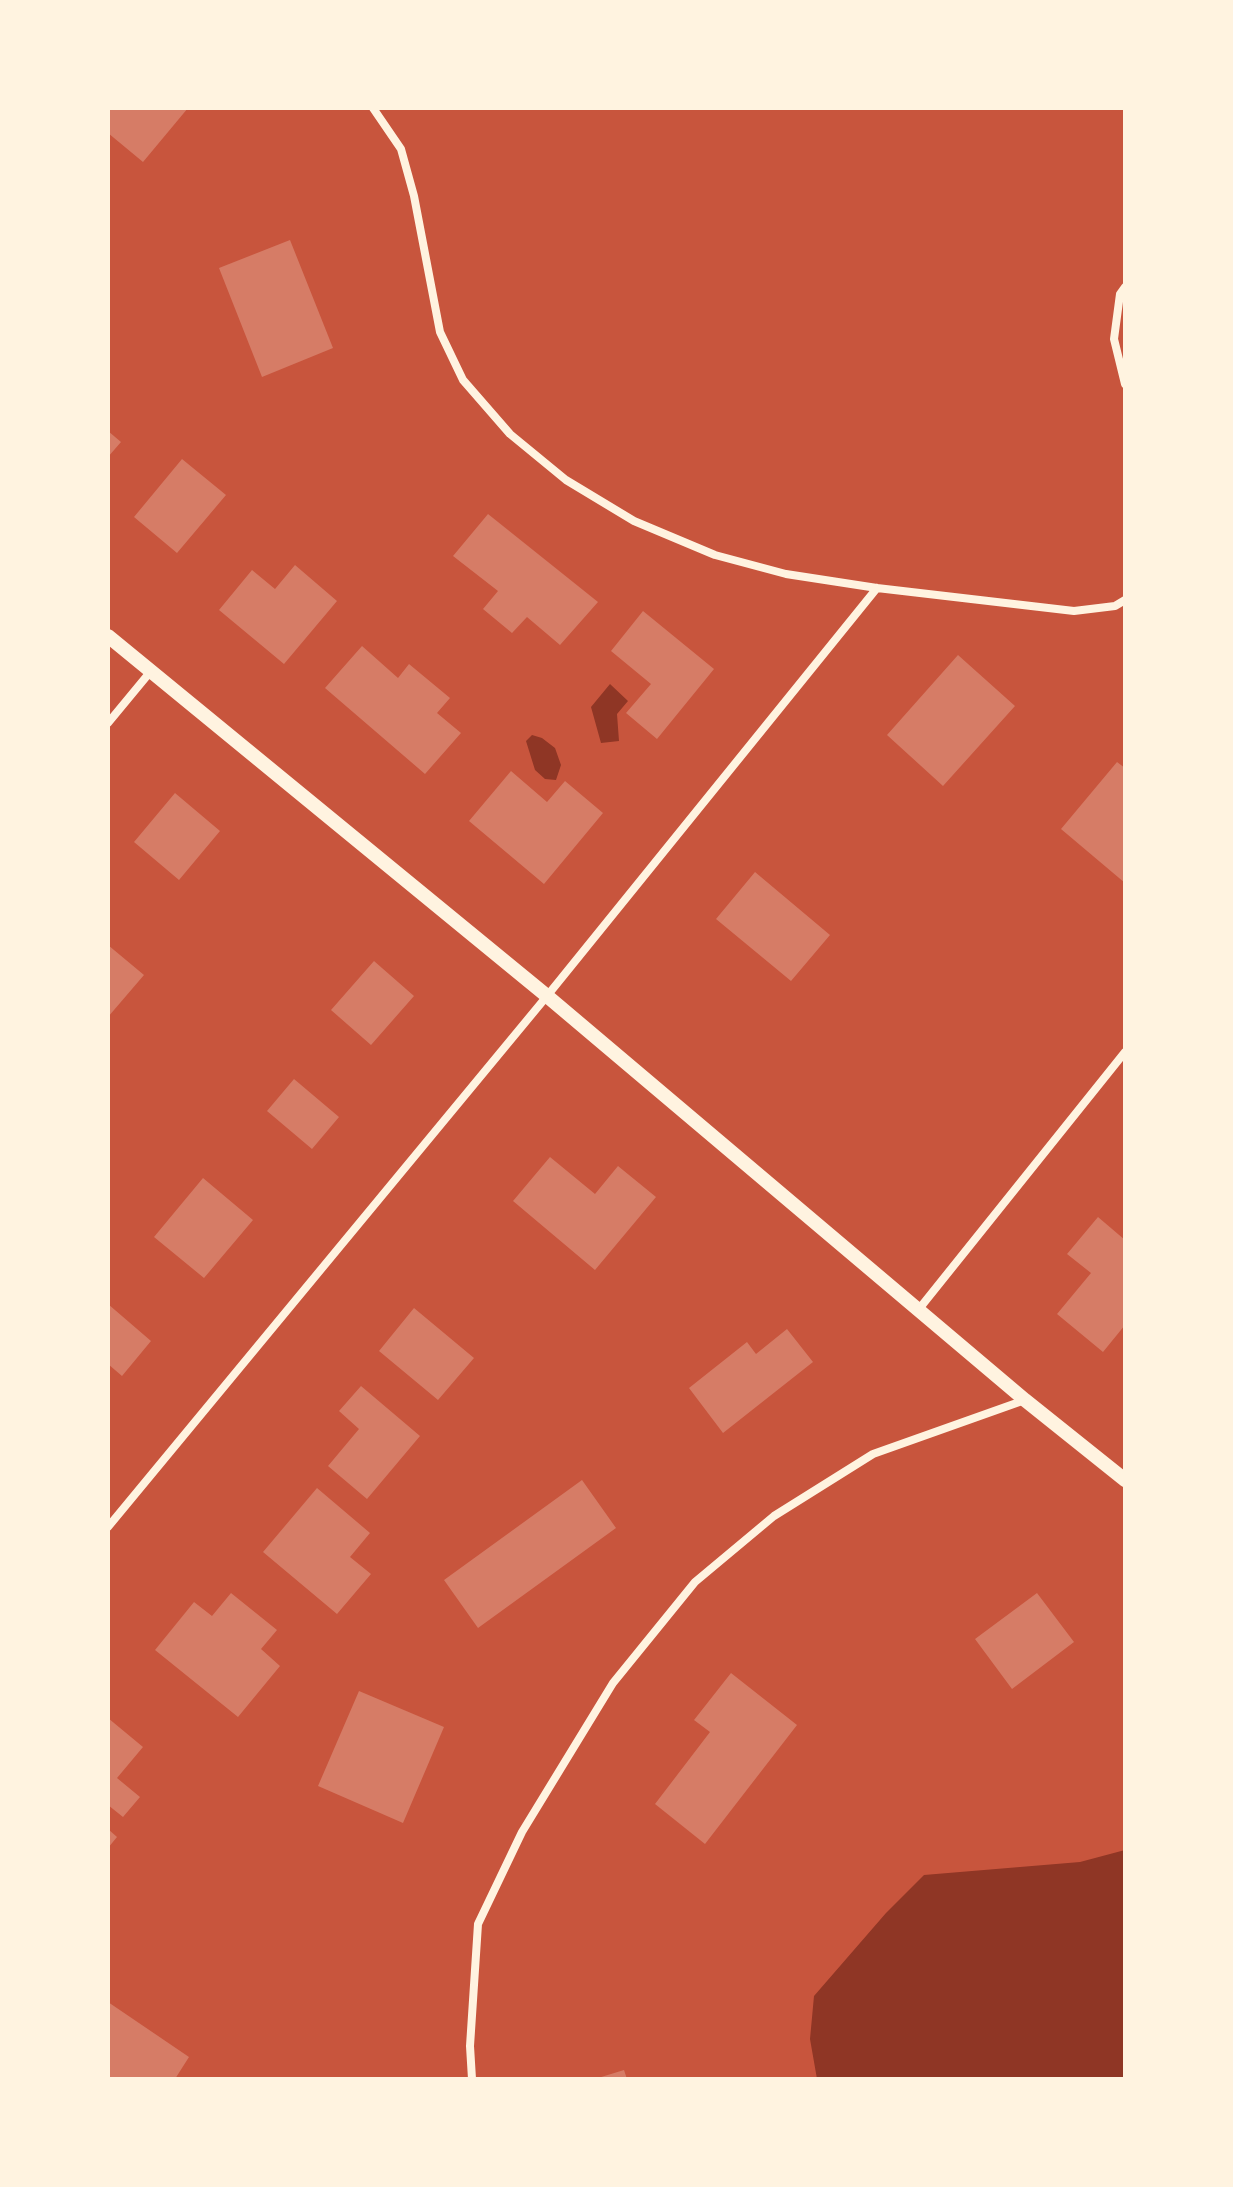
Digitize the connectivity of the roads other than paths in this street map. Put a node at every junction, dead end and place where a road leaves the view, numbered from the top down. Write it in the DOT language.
graph roads {
  1 [pos="373,108"];
  2 [pos="1125,287"];
  3 [pos="1125,384"];
  4 [pos="877,588"];
  5 [pos="1125,600"];
  6 [pos="108,636"];
  7 [pos="151,671"];
  8 [pos="108,723"];
  9 [pos="547,996"];
  10 [pos="1125,1052"];
  11 [pos="919,1309"];
  12 [pos="1025,1400"];
  13 [pos="1125,1480"];
  14 [pos="108,1527"];
  15 [pos="472,2079"];
  1 -- 4 [label="street"];
  2 -- 3 [label="street"];
  4 -- 5 [label="street"];
  4 -- 9 [label="street"];
  6 -- 7 [label="street"];
  7 -- 8 [label="street"];
  7 -- 9 [label="street"];
  9 -- 11 [label="street"];
  9 -- 14 [label="street"];
  10 -- 11 [label="street"];
  11 -- 12 [label="street"];
  12 -- 13 [label="street"];
  12 -- 15 [label="street"];
}
